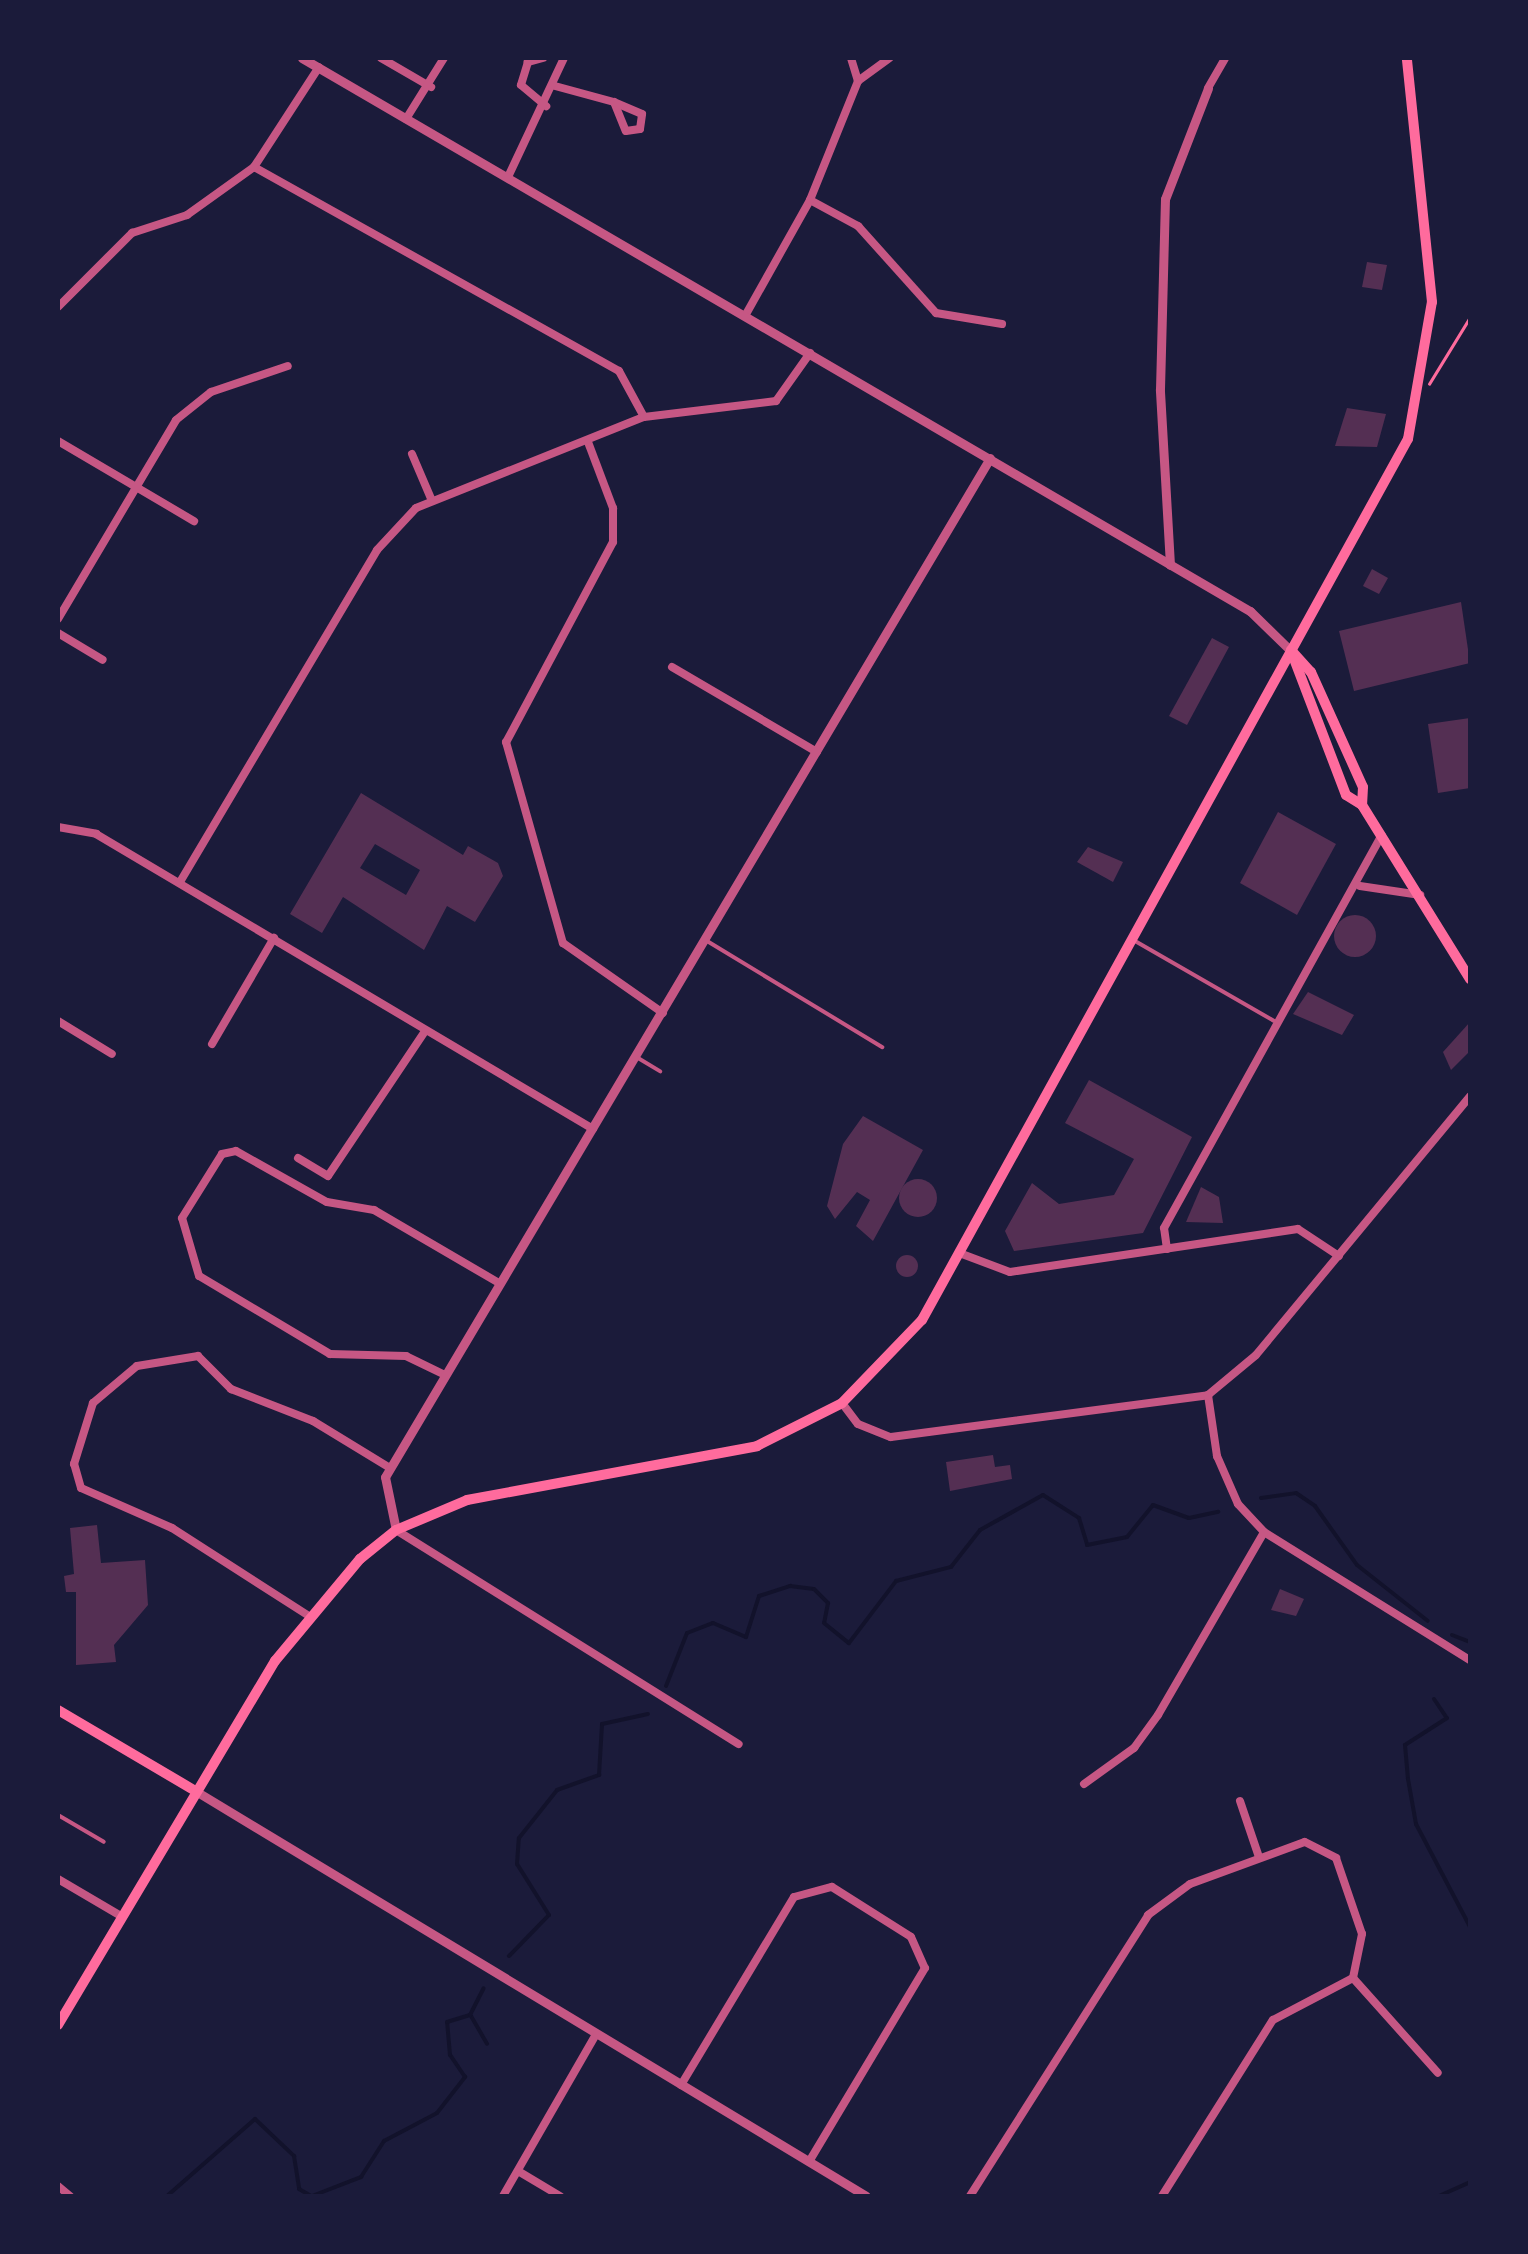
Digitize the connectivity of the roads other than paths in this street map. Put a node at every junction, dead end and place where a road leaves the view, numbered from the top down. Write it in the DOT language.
graph roads {
  1 [pos="302,58"];
  2 [pos="381,58"];
  3 [pos="444,58"];
  4 [pos="543,58"];
  5 [pos="564,58"];
  6 [pos="851,58"];
  7 [pos="890,58"];
  8 [pos="1226,58"];
  9 [pos="1407,58"];
  10 [pos="319,67"];
  11 [pos="858,82"];
  12 [pos="555,86"];
  13 [pos="431,87"];
  14 [pos="1208,88"];
  15 [pos="614,102"];
  16 [pos="546,106"];
  17 [pos="406,119"];
  18 [pos="254,167"];
  19 [pos="508,178"];
  20 [pos="810,200"];
  21 [pos="58,306"];
  22 [pos="745,316"];
  23 [pos="1002,324"];
  24 [pos="810,353"];
  25 [pos="288,366"];
  26 [pos="644,416"];
  27 [pos="58,441"];
  28 [pos="588,442"];
  29 [pos="412,454"];
  30 [pos="990,458"];
  31 [pos="136,487"];
  32 [pos="432,501"];
  33 [pos="194,521"];
  34 [pos="1170,565"];
  35 [pos="58,619"];
  36 [pos="58,633"];
  37 [pos="1290,650"];
  38 [pos="103,660"];
  39 [pos="672,667"];
  40 [pos="817,752"];
  41 [pos="1362,805"];
  42 [pos="58,827"];
  43 [pos="1382,836"];
  44 [pos="180,882"];
  45 [pos="1360,886"];
  46 [pos="1420,895"];
  47 [pos="274,938"];
  48 [pos="1132,939"];
  49 [pos="707,942"];
  50 [pos="1470,978"];
  51 [pos="664,1013"];
  52 [pos="58,1021"];
  53 [pos="1274,1021"];
  54 [pos="425,1031"];
  55 [pos="212,1044"];
  56 [pos="882,1048"];
  57 [pos="112,1054"];
  58 [pos="637,1057"];
  59 [pos="660,1071"];
  60 [pos="1470,1096"];
  61 [pos="593,1129"];
  62 [pos="298,1158"];
  63 [pos="1167,1248"];
  64 [pos="962,1254"];
  65 [pos="1339,1256"];
  66 [pos="499,1283"];
  67 [pos="444,1374"];
  68 [pos="1208,1394"];
  69 [pos="842,1403"];
  70 [pos="390,1468"];
  71 [pos="396,1530"];
  72 [pos="1264,1532"];
  73 [pos="308,1616"];
  74 [pos="1470,1660"];
  75 [pos="58,1710"];
  76 [pos="739,1744"];
  77 [pos="1084,1784"];
  78 [pos="194,1790"];
  79 [pos="1240,1800"];
  80 [pos="58,1815"];
  81 [pos="104,1842"];
  82 [pos="1260,1857"];
  83 [pos="58,1879"];
  84 [pos="121,1916"];
  85 [pos="1353,1978"];
  86 [pos="58,2025"];
  87 [pos="596,2034"];
  88 [pos="1438,2073"];
  89 [pos="681,2084"];
  90 [pos="809,2162"];
  91 [pos="518,2171"];
  92 [pos="58,2186"];
  93 [pos="70,2196"];
  94 [pos="503,2196"];
  95 [pos="560,2196"];
  96 [pos="866,2196"];
  97 [pos="970,2196"];
  98 [pos="1162,2196"];
  1 -- 10 [label="street"];
  2 -- 13 [label="street"];
  3 -- 13 [label="street"];
  4 -- 16 [label="street"];
  5 -- 12 [label="street"];
  6 -- 11 [label="street"];
  7 -- 11 [label="street"];
  8 -- 14 [label="street"];
  9 -- 37 [label="main road"];
  10 -- 17 [label="street"];
  10 -- 18 [label="street"];
  11 -- 20 [label="street"];
  12 -- 15 [label="street"];
  12 -- 16 [label="street"];
  13 -- 17 [label="street"];
  14 -- 34 [label="street"];
  15 -- 15 [label="street"];
  16 -- 19 [label="street"];
  17 -- 19 [label="street"];
  18 -- 21 [label="street"];
  18 -- 26 [label="street"];
  19 -- 22 [label="street"];
  20 -- 22 [label="street"];
  20 -- 23 [label="street"];
  22 -- 24 [label="street"];
  24 -- 26 [label="street"];
  24 -- 30 [label="street"];
  25 -- 31 [label="street"];
  26 -- 28 [label="street"];
  27 -- 31 [label="street"];
  28 -- 32 [label="street"];
  28 -- 51 [label="street"];
  29 -- 32 [label="street"];
  30 -- 34 [label="street"];
  30 -- 40 [label="street"];
  31 -- 33 [label="street"];
  31 -- 35 [label="street"];
  32 -- 44 [label="street"];
  34 -- 37 [label="street"];
  36 -- 38 [label="street"];
  37 -- 41 [label="main road"];
  37 -- 41 [label="main road"];
  37 -- 48 [label="main road"];
  39 -- 40 [label="street"];
  40 -- 49 [label="street"];
  41 -- 43 [label="main road"];
  42 -- 44 [label="street"];
  43 -- 45 [label="street"];
  43 -- 46 [label="main road"];
  44 -- 47 [label="street"];
  45 -- 46 [label="street"];
  45 -- 53 [label="street"];
  46 -- 50 [label="main road"];
  47 -- 54 [label="street"];
  47 -- 55 [label="street"];
  48 -- 53 [label="lane"];
  48 -- 64 [label="main road"];
  49 -- 51 [label="street"];
  49 -- 56 [label="lane"];
  51 -- 58 [label="street"];
  52 -- 57 [label="street"];
  53 -- 63 [label="street"];
  54 -- 61 [label="street"];
  54 -- 62 [label="street"];
  58 -- 59 [label="lane"];
  58 -- 61 [label="street"];
  60 -- 65 [label="street"];
  61 -- 66 [label="street"];
  63 -- 64 [label="street"];
  63 -- 65 [label="street"];
  64 -- 69 [label="main road"];
  65 -- 68 [label="street"];
  66 -- 67 [label="street"];
  66 -- 67 [label="street"];
  67 -- 70 [label="street"];
  68 -- 69 [label="street"];
  68 -- 72 [label="street"];
  69 -- 71 [label="main road"];
  70 -- 71 [label="street"];
  70 -- 73 [label="street"];
  71 -- 73 [label="main road"];
  71 -- 76 [label="street"];
  72 -- 74 [label="street"];
  72 -- 77 [label="street"];
  73 -- 78 [label="main road"];
  75 -- 78 [label="main road"];
  78 -- 84 [label="main road"];
  78 -- 87 [label="street"];
  79 -- 82 [label="street"];
  80 -- 81 [label="lane"];
  82 -- 85 [label="street"];
  82 -- 97 [label="street"];
  83 -- 84 [label="street"];
  84 -- 86 [label="main road"];
  85 -- 88 [label="street"];
  85 -- 98 [label="street"];
  87 -- 89 [label="street"];
  87 -- 91 [label="street"];
  89 -- 90 [label="street"];
  89 -- 90 [label="street"];
  90 -- 96 [label="street"];
  91 -- 94 [label="street"];
  91 -- 95 [label="street"];
  92 -- 93 [label="street"];
}
